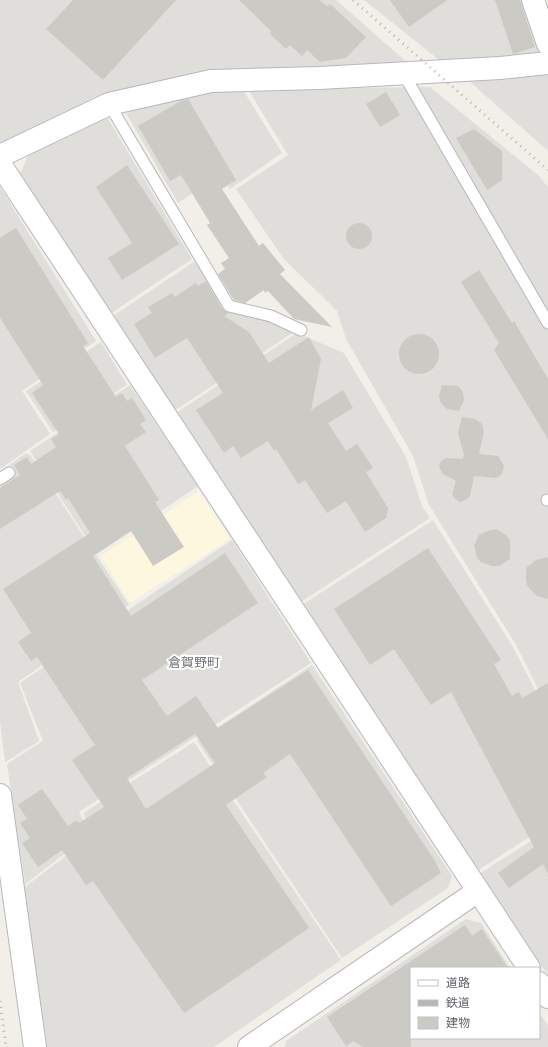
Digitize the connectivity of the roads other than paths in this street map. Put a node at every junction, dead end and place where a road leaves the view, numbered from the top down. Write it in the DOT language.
graph roads {
  1 [pos="533,0"];
  2 [pos="548,44"];
  3 [pos="548,63"];
  4 [pos="403,73"];
  5 [pos="109,104"];
  6 [pos="0,156"];
  7 [pos="0,164"];
  8 [pos="548,323"];
  9 [pos="301,330"];
  10 [pos="0,795"];
  11 [pos="478,892"];
  12 [pos="528,967"];
  13 [pos="540,985"];
  14 [pos="548,997"];
  15 [pos="256,1045"];
  16 [pos="35,1047"];
  1 -- 2 [label="street"];
  3 -- 4 [label="street"];
  4 -- 5 [label="street"];
  4 -- 8 [label="lane"];
  5 -- 6 [label="street"];
  5 -- 9 [label="lane"];
  7 -- 11 [label="street"];
  10 -- 16 [label="street"];
  11 -- 12 [label="street"];
  11 -- 15 [label="street"];
  13 -- 14 [label="street"];
}
